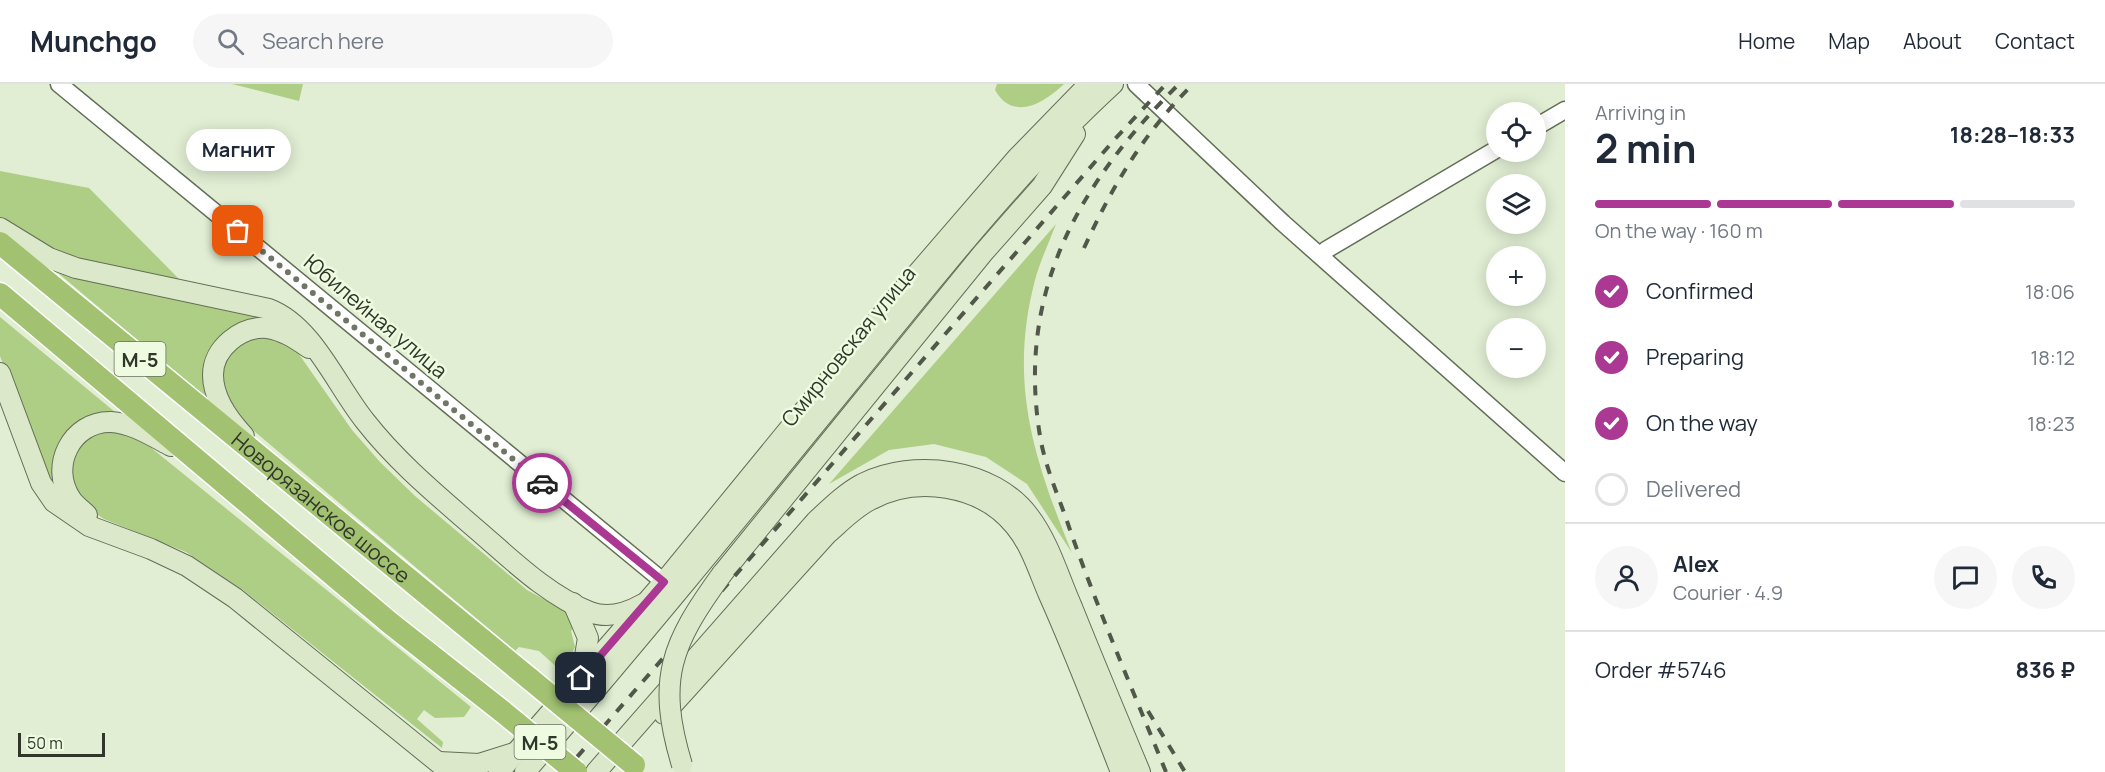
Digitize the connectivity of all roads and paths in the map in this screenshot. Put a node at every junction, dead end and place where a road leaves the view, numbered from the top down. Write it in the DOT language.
graph roads {
  1 [pos="58,84"];
  2 [pos="1113,84"];
  3 [pos="1136,84"];
  4 [pos="1092,92"];
  5 [pos="1565,110"];
  6 [pos="1546,121"];
  7 [pos="1486,155"];
  8 [pos="1230,171"];
  9 [pos="0,228"];
  10 [pos="0,243"];
  11 [pos="1326,250"];
  12 [pos="0,294"];
  13 [pos="1371,298"];
  14 [pos="320,357"];
  15 [pos="0,373"];
  16 [pos="199,461"];
  17 [pos="1565,473"];
  18 [pos="280,476"];
  19 [pos="119,538"];
  20 [pos="664,582"];
  21 [pos="647,602"];
  22 [pos="573,603"];
  23 [pos="624,644"];
  24 [pos="581,678"];
  25 [pos="517,752"];
  26 [pos="443,769"];
  27 [pos="683,769"];
  28 [pos="630,770"];
  29 [pos="498,772"];
  30 [pos="525,772"];
  31 [pos="576,772"];
  32 [pos="596,772"];
  33 [pos="1121,772"];
  34 [pos="1140,772"];
  1 -- 20 [label="street, Юбилейная улица"];
  2 -- 4 [label="main road, Смирновская улица"];
  3 -- 8 [label="street"];
  4 -- 20 [label="main road, Смирновская улица"];
  4 -- 23 [label="main road, Смирновская улица"];
  4 -- 27 [label="main road, bridge"];
  5 -- 6 [label="street"];
  7 -- 11 [label="street"];
  8 -- 11 [label="street"];
  8 -- 13 [label="street"];
  9 -- 14 [label="main road, М-5"];
  10 -- 18 [label="highway, Новорязанское шоссе / М-5"];
  11 -- 13 [label="street"];
  12 -- 16 [label="highway, Новорязанское шоссе / М-5"];
  13 -- 17 [label="street"];
  14 -- 18 [label="main road, М-5"];
  14 -- 22 [label="main road, М-5"];
  15 -- 19 [label="main road, М-5"];
  16 -- 19 [label="main road, М-5"];
  16 -- 31 [label="highway, Новорязанское шоссе / М-5, bridge"];
  18 -- 28 [label="highway, Новорязанское шоссе / М-5, bridge"];
  19 -- 26 [label="main road, М-5"];
  20 -- 21 [label="main road, Смирновская улица"];
  21 -- 22 [label="main road, М-5"];
  21 -- 23 [label="main road, Смирновская улица"];
  22 -- 24 [label="main road"];
  23 -- 24 [label="main road"];
  23 -- 30 [label="main road"];
  24 -- 25 [label="main road"];
  25 -- 26 [label="main road, М-5"];
  25 -- 29 [label="main road"];
  28 -- 33 [label="main road, М-5"];
  32 -- 34 [label="main road"];
}
